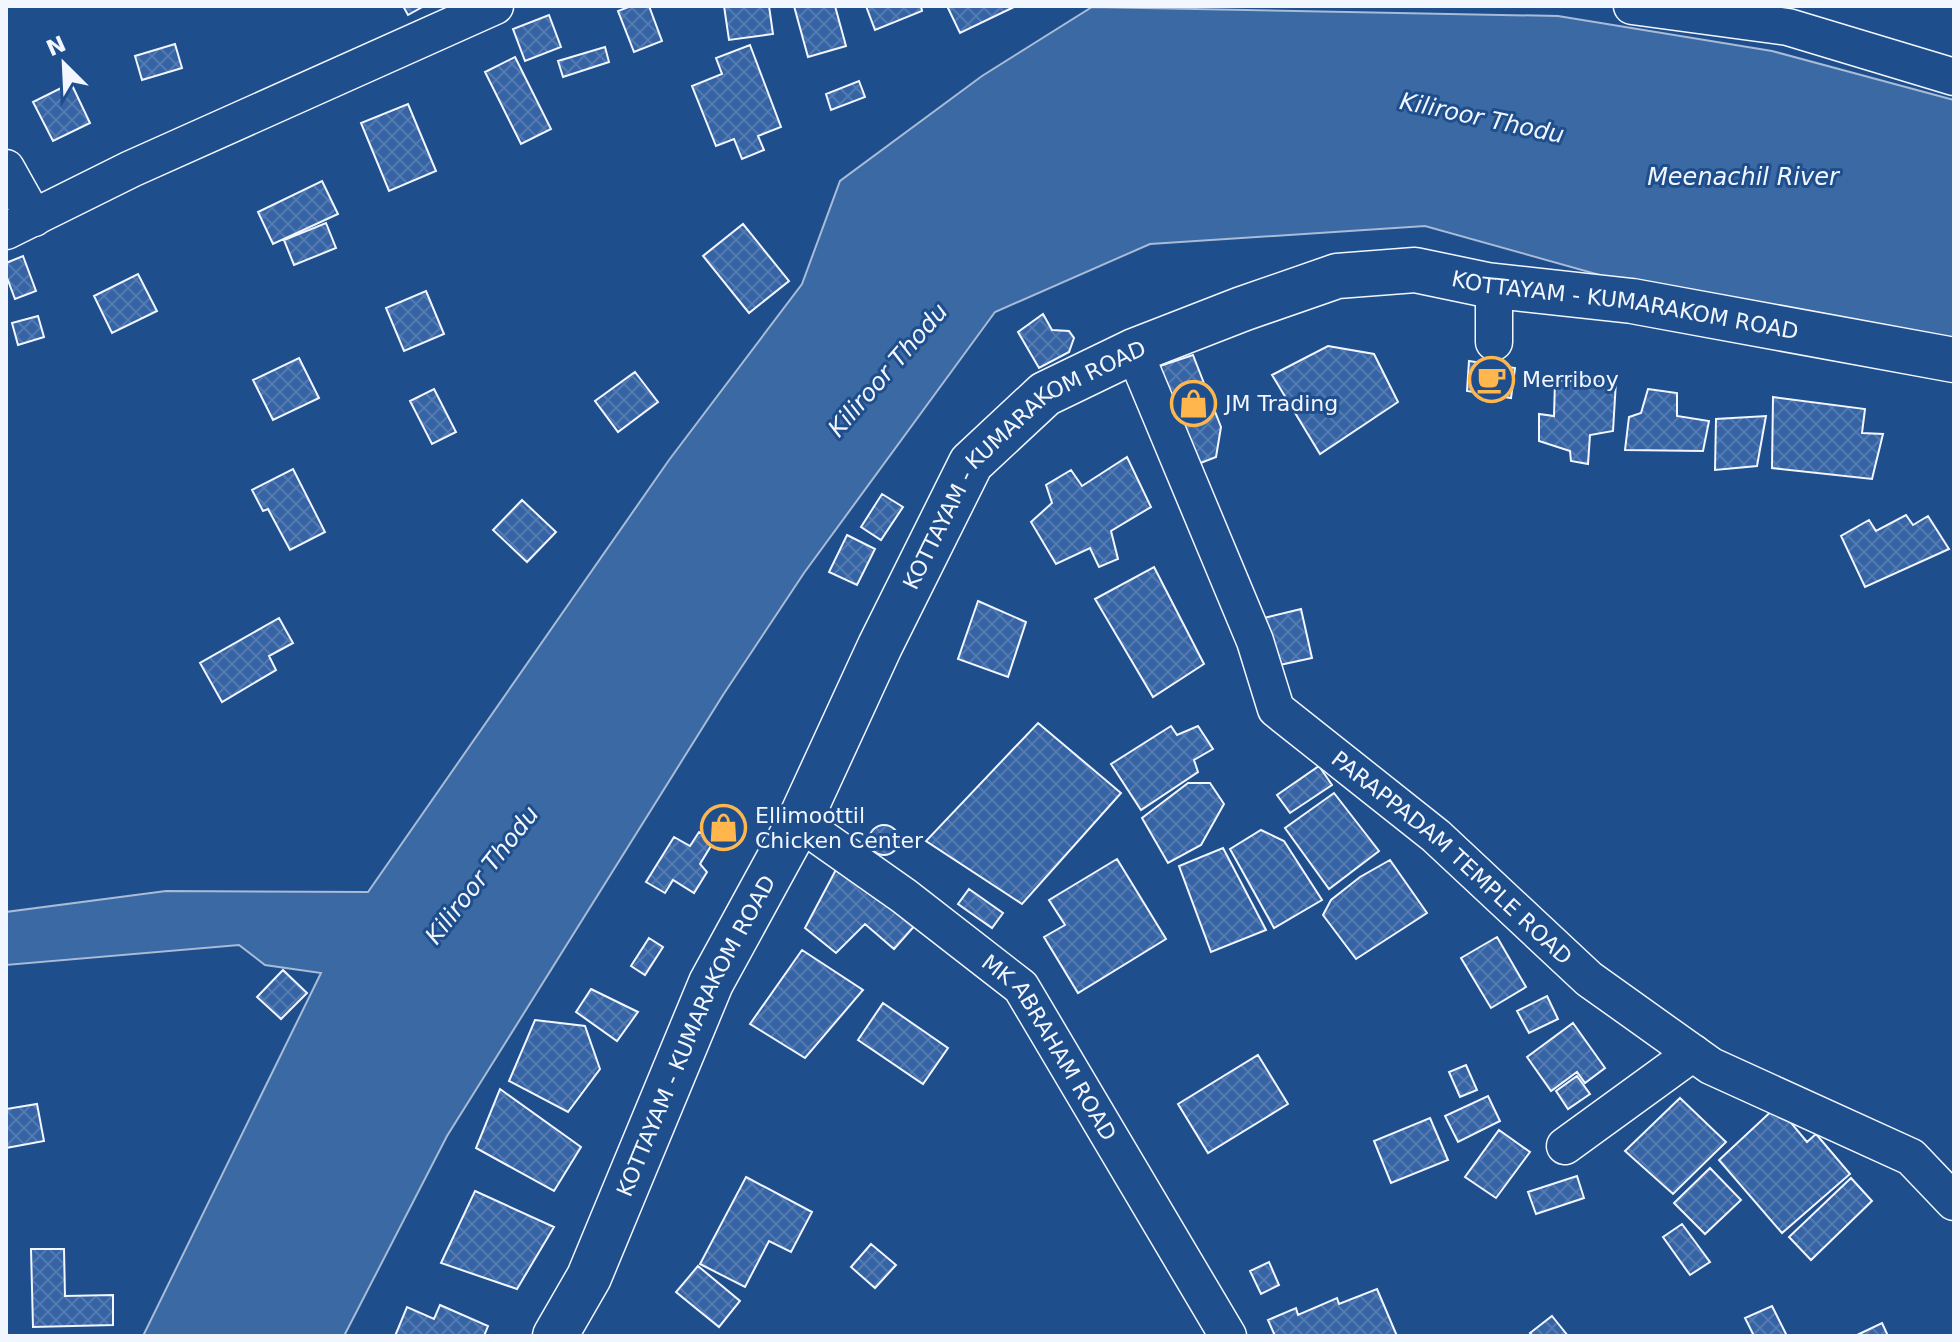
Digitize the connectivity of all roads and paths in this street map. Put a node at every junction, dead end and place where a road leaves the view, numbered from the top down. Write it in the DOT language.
graph roads {
  1 [pos="495,6"];
  2 [pos="1632,6"];
  3 [pos="1954,77"];
  4 [pos="6,168"];
  5 [pos="20,224"];
  6 [pos="1494,286"];
  7 [pos="1494,342"];
  8 [pos="1134,351"];
  9 [pos="1954,360"];
  10 [pos="799,822"];
  11 [pos="1693,1053"];
  12 [pos="1565,1146"];
  13 [pos="1954,1202"];
  14 [pos="555,1336"];
  15 [pos="1228,1336"];
  1 -- 5 [label="street"];
  2 -- 3 [label="street"];
  4 -- 5 [label="street"];
  6 -- 7 [label="street"];
  6 -- 8 [label="main road, KOTTAYAM - KUMARAKOM ROAD"];
  6 -- 9 [label="main road, KOTTAYAM - KUMARAKOM ROAD"];
  8 -- 10 [label="main road, KOTTAYAM - KUMARAKOM ROAD"];
  8 -- 11 [label="street, PARAPPADAM TEMPLE ROAD"];
  10 -- 14 [label="main road, KOTTAYAM - KUMARAKOM ROAD"];
  10 -- 15 [label="street, MK ABRAHAM ROAD"];
  11 -- 12 [label="street"];
  11 -- 13 [label="street, PARAPPADAM TEMPLE ROAD"];
}
